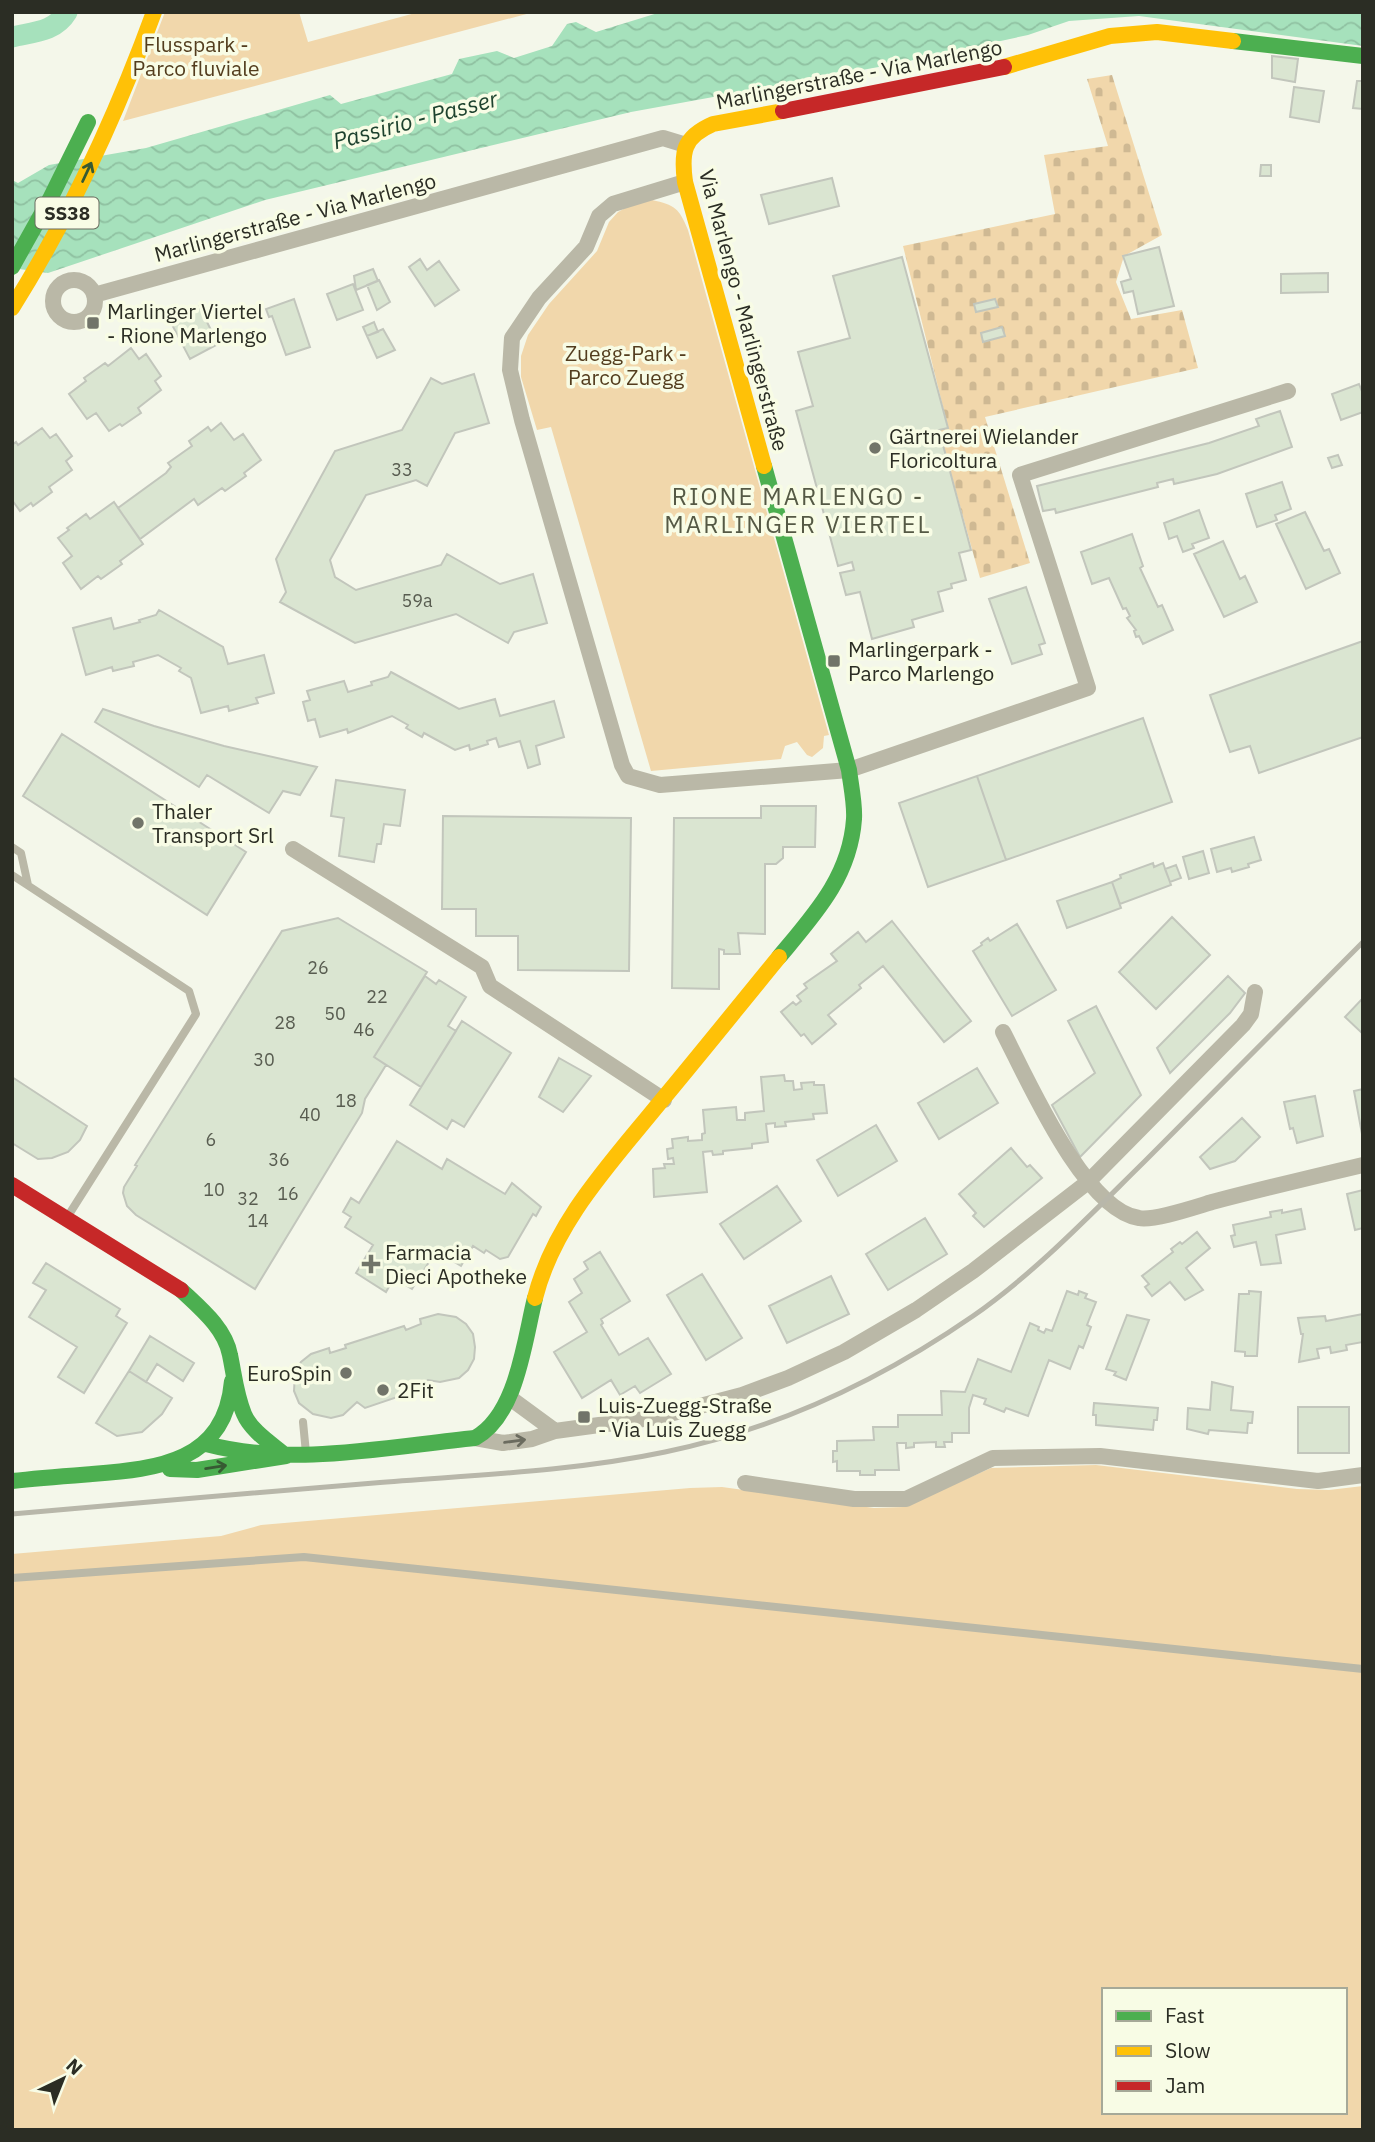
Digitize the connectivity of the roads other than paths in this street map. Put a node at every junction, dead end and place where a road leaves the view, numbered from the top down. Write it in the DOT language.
graph roads {
  1 [pos="153,12"];
  2 [pos="1363,56"];
  3 [pos="93,110"];
  4 [pos="686,145"];
  5 [pos="685,182"];
  6 [pos="12,267"];
  7 [pos="94,295"];
  8 [pos="16,302"];
  9 [pos="1288,391"];
  10 [pos="849,769"];
  11 [pos="12,847"];
  12 [pos="293,849"];
  13 [pos="12,875"];
  14 [pos="28,885"];
  15 [pos="1255,992"];
  16 [pos="1003,1032"];
  17 [pos="664,1100"];
  18 [pos="1363,1166"];
  19 [pos="1088,1182"];
  20 [pos="12,1185"];
  21 [pos="67,1218"];
  22 [pos="232,1372"];
  23 [pos="510,1398"];
  24 [pos="303,1422"];
  25 [pos="555,1431"];
  26 [pos="475,1438"];
  27 [pos="206,1444"];
  28 [pos="286,1456"];
  29 [pos="306,1456"];
  30 [pos="148,1469"];
  31 [pos="1363,1475"];
  32 [pos="12,1481"];
  33 [pos="745,1483"];
  34 [pos="12,1578"];
  35 [pos="1363,1669"];
  8 -- 1 [label="main road, SS38, one-way"];
  2 -- 4 [label="main road, Marlingerstraße - Via Marlengo"];
  3 -- 6 [label="main road, SS38"];
  4 -- 5 [label="main road, Via Marlengo - Marlingerstraße"];
  4 -- 7 [label="street, Marlingerstraße - Via Marlengo"];
  5 -- 10 [label="main road, Via Marlengo - Marlingerstraße"];
  5 -- 10 [label="street"];
  9 -- 10 [label="street"];
  10 -- 17 [label="main road, Via Marlengo - Marlingerstraße"];
  11 -- 14 [label="lane"];
  12 -- 17 [label="street"];
  13 -- 14 [label="lane"];
  14 -- 21 [label="lane"];
  15 -- 19 [label="street"];
  16 -- 19 [label="street"];
  17 -- 23 [label="main road, Via Marlengo - Marlingerstraße"];
  18 -- 19 [label="street"];
  19 -- 25 [label="street"];
  20 -- 21 [label="main road"];
  21 -- 22 [label="main road"];
  22 -- 27 [label="main road"];
  22 -- 28 [label="main road"];
  23 -- 25 [label="street"];
  23 -- 26 [label="main road"];
  24 -- 29 [label="lane"];
  26 -- 25 [label="street, one-way"];
  26 -- 29 [label="main road"];
  27 -- 28 [label="main road"];
  27 -- 30 [label="main road"];
  28 -- 29 [label="main road"];
  30 -- 28 [label="main road, one-way"];
  30 -- 32 [label="main road"];
  31 -- 33 [label="street"];
  34 -- 35 [label="lane"];
}
